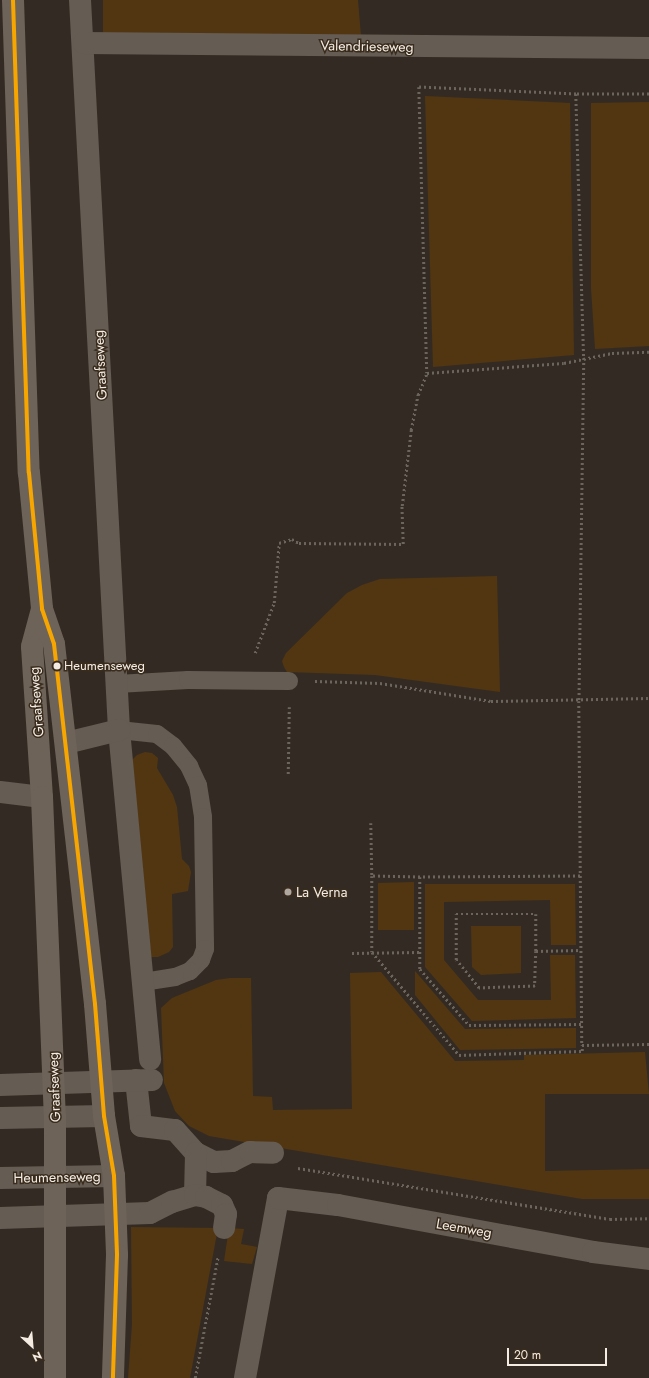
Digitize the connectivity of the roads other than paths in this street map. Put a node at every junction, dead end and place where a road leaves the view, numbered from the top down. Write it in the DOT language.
graph roads {
  1 [pos="13,0"];
  2 [pos="80,0"];
  3 [pos="84,43"];
  4 [pos="649,48"];
  5 [pos="42,609"];
  6 [pos="289,681"];
  7 [pos="117,684"];
  8 [pos="119,730"];
  9 [pos="66,743"];
  10 [pos="0,792"];
  11 [pos="42,797"];
  12 [pos="142,982"];
  13 [pos="146,1074"];
  14 [pos="101,1081"];
  15 [pos="54,1083"];
  16 [pos="0,1084"];
  17 [pos="104,1116"];
  18 [pos="55,1117"];
  19 [pos="0,1118"];
  20 [pos="273,1153"];
  21 [pos="196,1154"];
  22 [pos="114,1176"];
  23 [pos="56,1177"];
  24 [pos="0,1178"];
  25 [pos="195,1196"];
  26 [pos="56,1215"];
  27 [pos="115,1215"];
  28 [pos="0,1218"];
  29 [pos="224,1228"];
  30 [pos="649,1259"];
  31 [pos="55,1378"];
  32 [pos="113,1378"];
  33 [pos="244,1378"];
  1 -- 5 [label="main road, Graafseweg"];
  2 -- 3 [label="street, Graafseweg"];
  3 -- 4 [label="street, Valendrieseweg"];
  3 -- 7 [label="street, Graafseweg"];
  5 -- 9 [label="main road, Graafseweg"];
  5 -- 11 [label="main road, Graafseweg"];
  6 -- 7 [label="lane"];
  7 -- 8 [label="street, Graafseweg"];
  8 -- 9 [label="street, Graafseweg"];
  8 -- 12 [label="street, Graafseweg"];
  8 -- 12 [label="lane"];
  9 -- 14 [label="main road, Graafseweg"];
  10 -- 11 [label="street"];
  11 -- 15 [label="main road, Graafseweg"];
  12 -- 13 [label="street, Graafseweg"];
  13 -- 14 [label="street"];
  13 -- 21 [label="street, Graafseweg"];
  14 -- 15 [label="street"];
  14 -- 17 [label="main road, Graafseweg"];
  15 -- 16 [label="street"];
  15 -- 18 [label="main road, Graafseweg"];
  17 -- 18 [label="street"];
  17 -- 22 [label="main road, Graafseweg"];
  18 -- 19 [label="street"];
  18 -- 23 [label="main road, Graafseweg"];
  20 -- 21 [label="street"];
  21 -- 25 [label="street"];
  22 -- 23 [label="street, Heumenseweg"];
  22 -- 27 [label="main road, Graafseweg"];
  23 -- 24 [label="street, Heumenseweg"];
  23 -- 26 [label="main road, Graafseweg"];
  25 -- 27 [label="street"];
  25 -- 29 [label="street"];
  26 -- 27 [label="street"];
  26 -- 28 [label="street"];
  26 -- 31 [label="main road, Graafseweg"];
  27 -- 32 [label="main road, Graafseweg"];
  30 -- 33 [label="street, Leemweg"];
}
